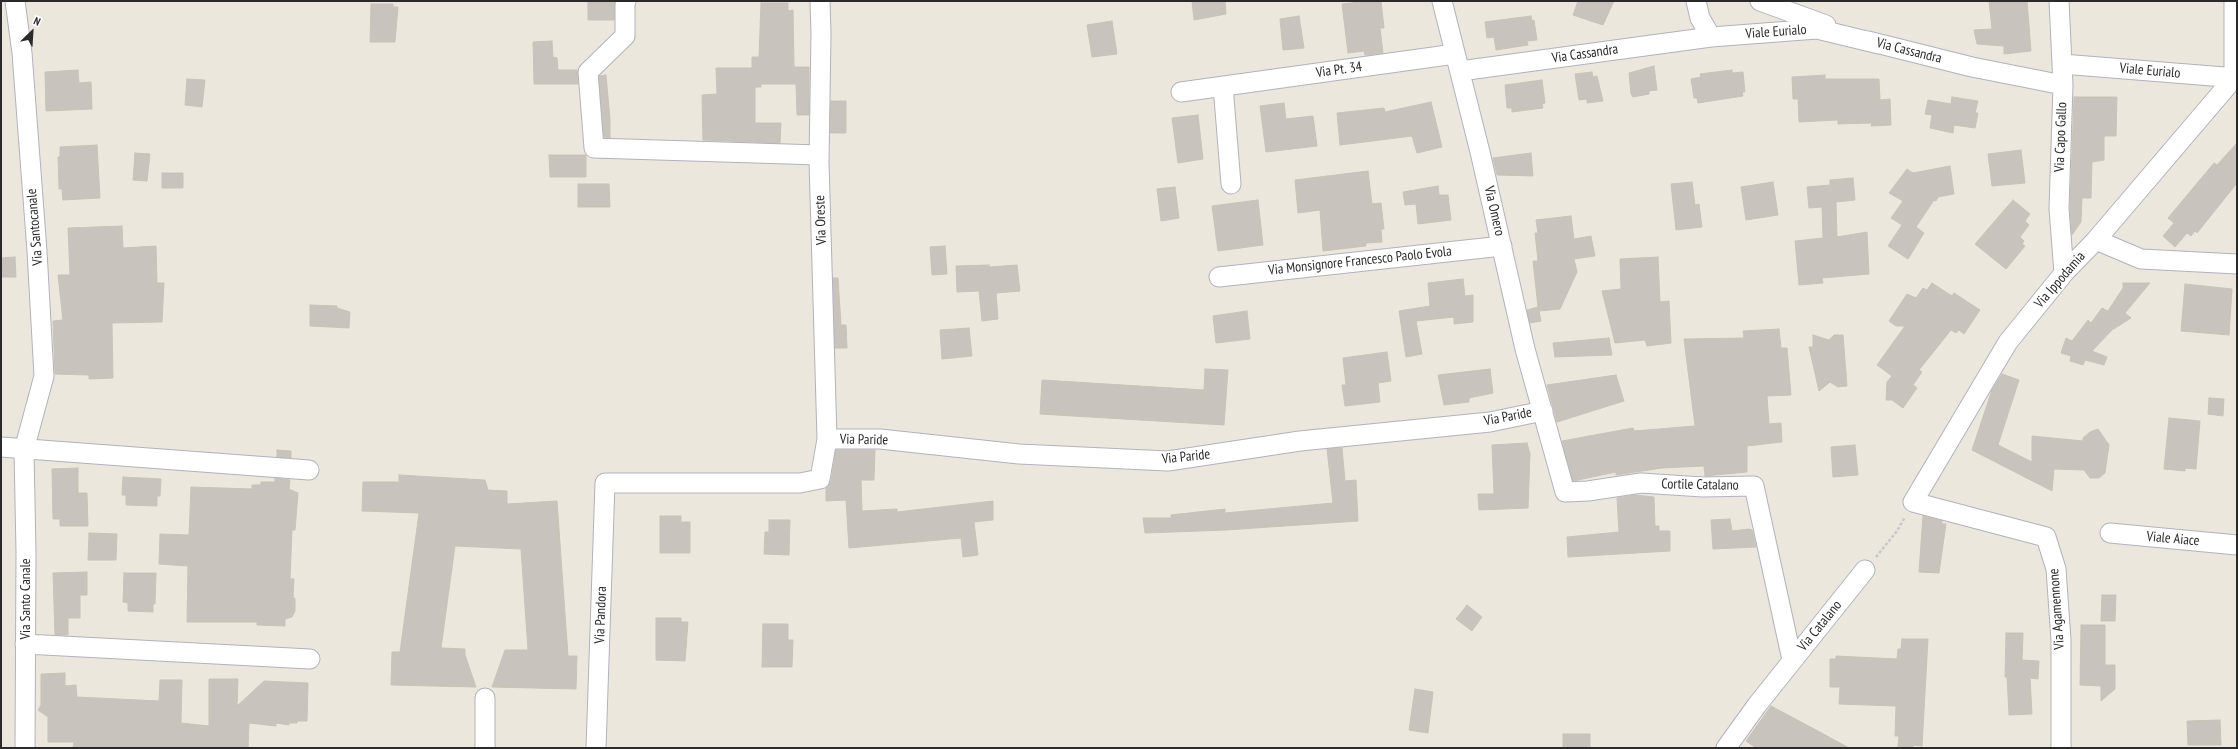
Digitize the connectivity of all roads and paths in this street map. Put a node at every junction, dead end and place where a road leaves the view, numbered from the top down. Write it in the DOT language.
graph roads {
  1 [pos="15,1"];
  2 [pos="626,1"];
  3 [pos="820,1"];
  4 [pos="1442,1"];
  5 [pos="1696,1"];
  6 [pos="1760,1"];
  7 [pos="2059,1"];
  8 [pos="2234,1"];
  9 [pos="1711,37"];
  10 [pos="1879,44"];
  11 [pos="1458,63"];
  12 [pos="2062,64"];
  13 [pos="2235,78"];
  14 [pos="2063,85"];
  15 [pos="1223,86"];
  16 [pos="1181,92"];
  17 [pos="819,155"];
  18 [pos="1231,184"];
  19 [pos="2096,240"];
  20 [pos="1502,246"];
  21 [pos="2237,264"];
  22 [pos="2064,273"];
  23 [pos="1219,276"];
  24 [pos="1545,415"];
  25 [pos="827,439"];
  26 [pos="1,448"];
  27 [pos="24,450"];
  28 [pos="309,470"];
  29 [pos="605,483"];
  30 [pos="1913,502"];
  31 [pos="2110,533"];
  32 [pos="2237,545"];
  33 [pos="1865,570"];
  34 [pos="25,644"];
  35 [pos="310,658"];
  36 [pos="1792,660"];
  37 [pos="485,698"];
  38 [pos="25,748"];
  39 [pos="485,748"];
  40 [pos="596,748"];
  41 [pos="1726,748"];
  42 [pos="2061,748"];
  1 -- 27 [label="street, Via Santocanale"];
  2 -- 17 [label="street"];
  3 -- 17 [label="street, Via Oreste"];
  4 -- 11 [label="street, Via Omero"];
  5 -- 9 [label="street"];
  6 -- 10 [label="street, Via Cassandra"];
  7 -- 12 [label="street, Via Capo Gallo"];
  8 -- 13 [label="street"];
  9 -- 10 [label="street, Viale Eurialo"];
  9 -- 11 [label="street, Via Cassandra"];
  10 -- 14 [label="street, Via Cassandra"];
  11 -- 15 [label="street, Via Pt. 34"];
  11 -- 20 [label="street, Via Omero"];
  12 -- 13 [label="street, Viale Eurialo"];
  12 -- 14 [label="street, Via Capo Gallo"];
  13 -- 19 [label="street, Via Ippodamia"];
  14 -- 22 [label="street, Via Capo Gallo"];
  15 -- 16 [label="street, Via Pt. 34"];
  15 -- 18 [label="street"];
  17 -- 25 [label="street, Via Oreste"];
  19 -- 21 [label="street"];
  19 -- 22 [label="street, Via Ippodamia"];
  20 -- 23 [label="street, Via Monsignore Francesco Paolo Evola"];
  20 -- 24 [label="street, Via Omero"];
  22 -- 30 [label="street, Via Ippodamia"];
  24 -- 25 [label="street, Via Paride"];
  24 -- 36 [label="street, Cortile Catalano"];
  25 -- 29 [label="street, Via Oreste"];
  26 -- 27 [label="street"];
  27 -- 28 [label="street"];
  27 -- 34 [label="street, Via Santo Canale"];
  29 -- 40 [label="street, Via Pandora"];
  30 -- 33 [label="path"];
  30 -- 42 [label="street, Via Agamennone"];
  31 -- 32 [label="street, Viale Aiace"];
  33 -- 36 [label="street, Via Catalano"];
  34 -- 35 [label="street"];
  34 -- 38 [label="street, Via Santo Canale"];
  36 -- 41 [label="street, Via Catalano"];
  37 -- 39 [label="street"];
}
